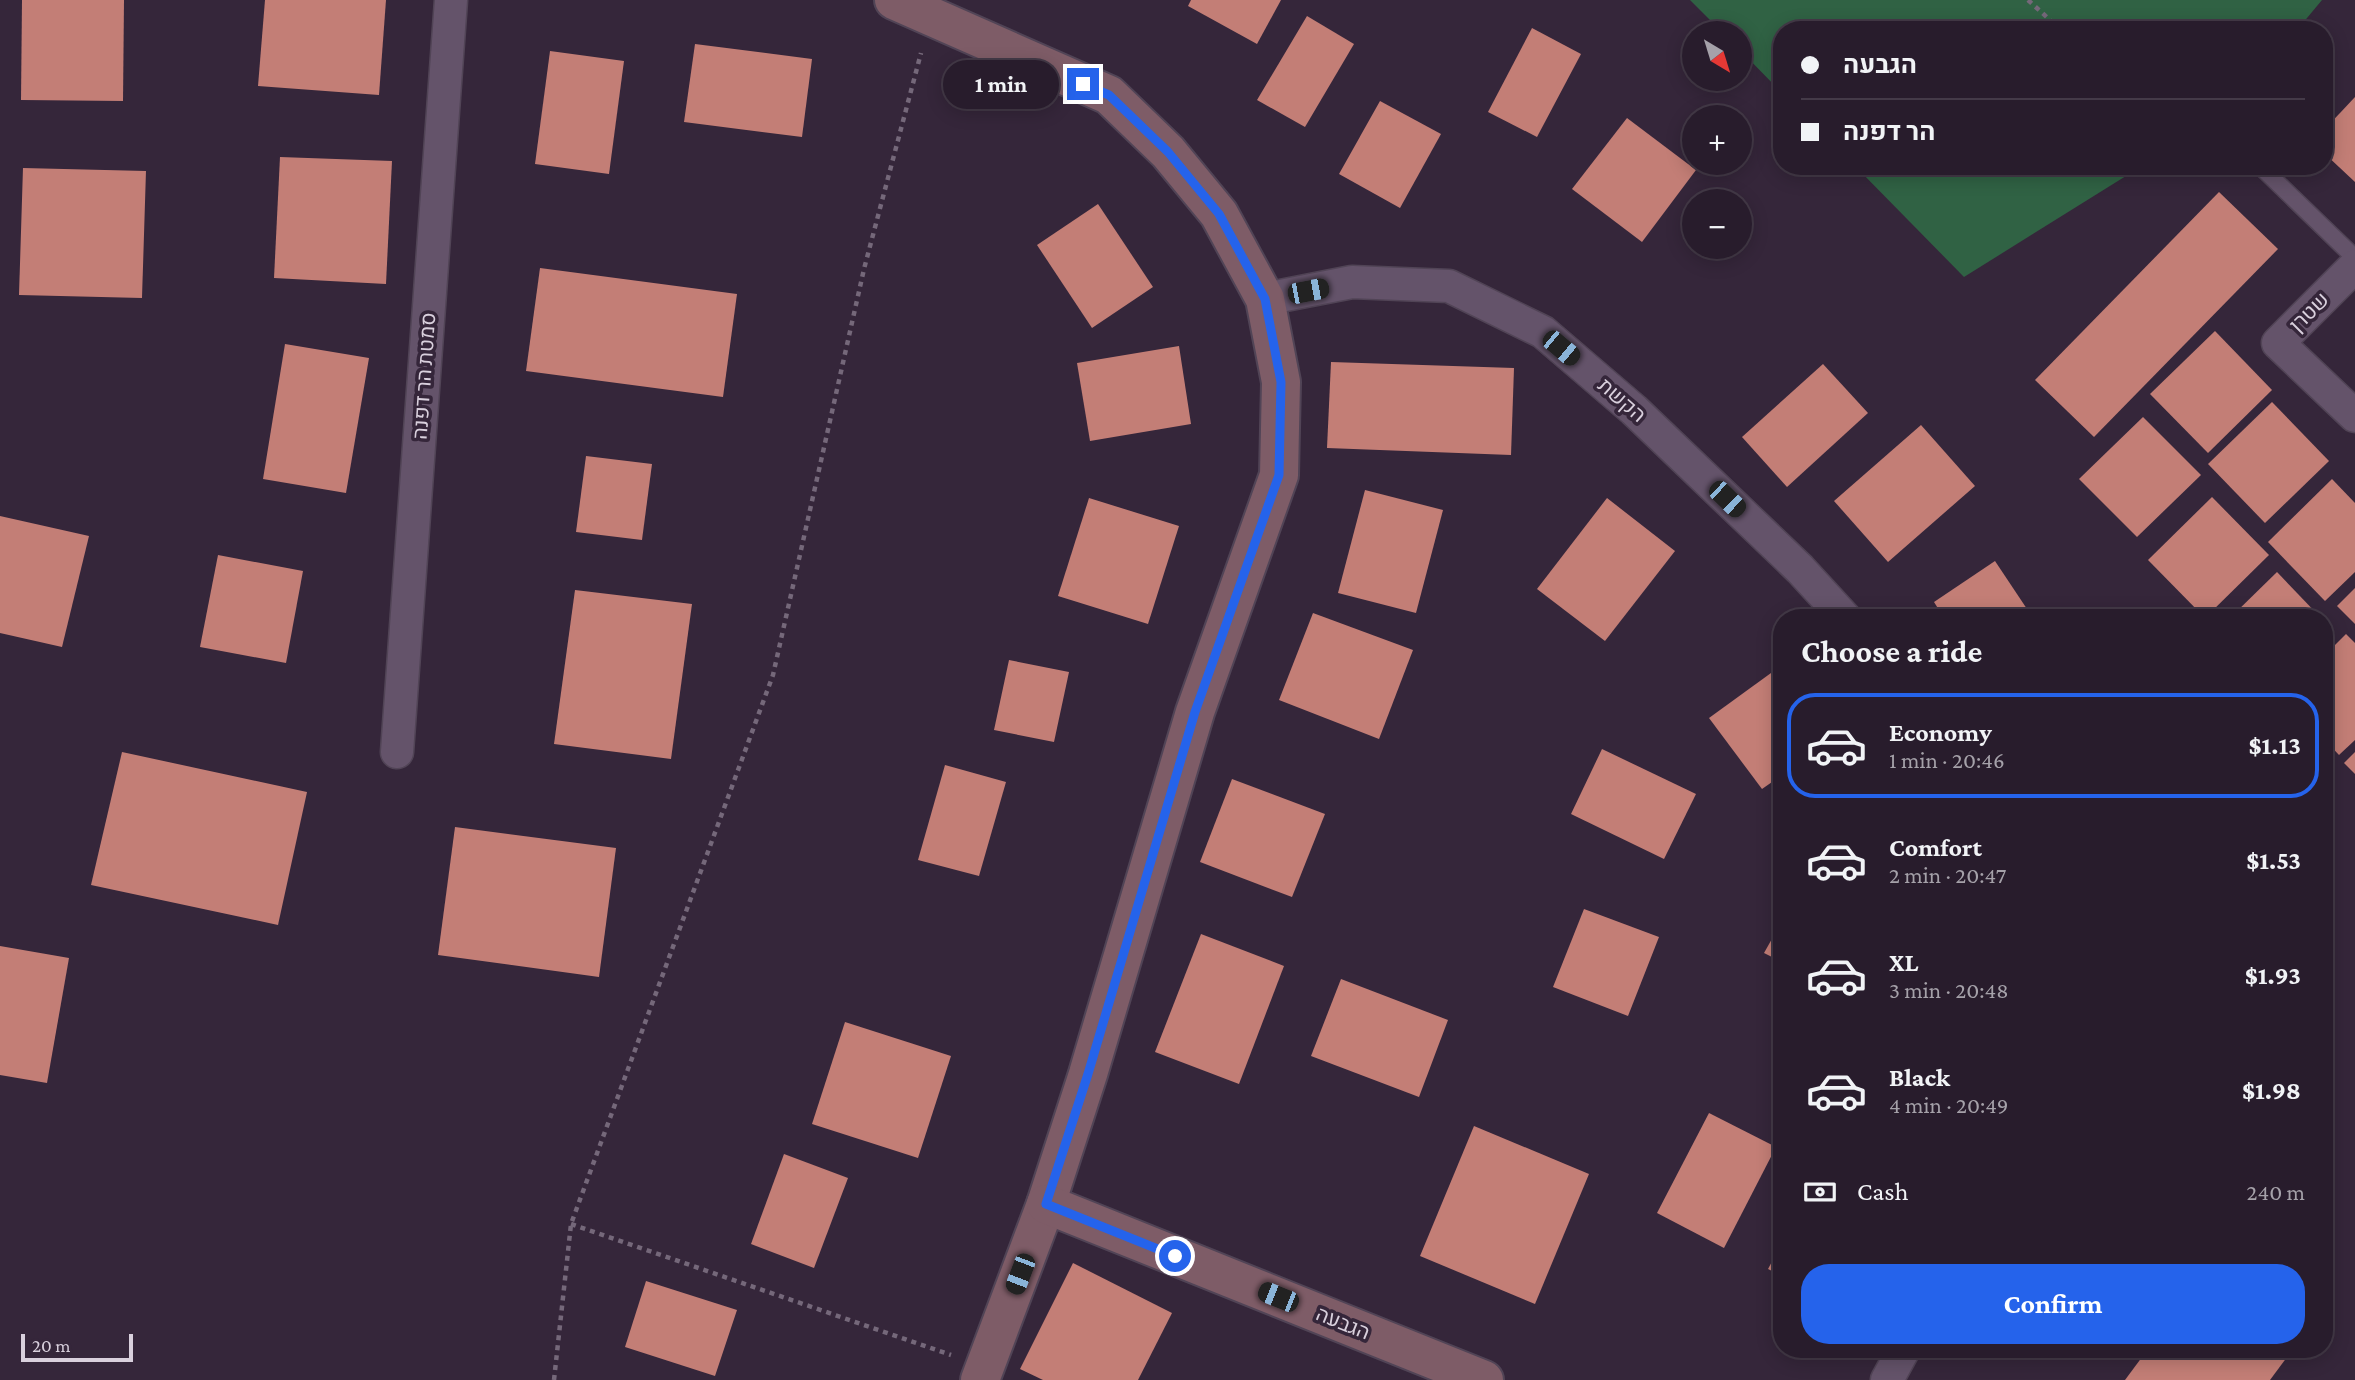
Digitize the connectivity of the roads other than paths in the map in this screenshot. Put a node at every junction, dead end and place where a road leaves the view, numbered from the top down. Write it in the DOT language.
graph roads {
  1 [pos="451,0"];
  2 [pos="894,0"];
  3 [pos="2269,175"];
  4 [pos="2355,258"];
  5 [pos="2355,266"];
  6 [pos="1265,299"];
  7 [pos="2355,416"];
  8 [pos="1837,609"];
  9 [pos="397,752"];
  10 [pos="1046,1204"];
  11 [pos="1899,1358"];
  12 [pos="983,1374"];
  13 [pos="1484,1380"];
  14 [pos="1886,1380"];
  1 -- 9 [label="street, סמטת הר דפנה"];
  2 -- 6 [label="street"];
  3 -- 4 [label="lane"];
  5 -- 7 [label="street, שטרן"];
  6 -- 8 [label="street, הקשת"];
  6 -- 10 [label="street"];
  10 -- 12 [label="street"];
  10 -- 13 [label="street, הגבעה"];
  11 -- 14 [label="street"];
}
